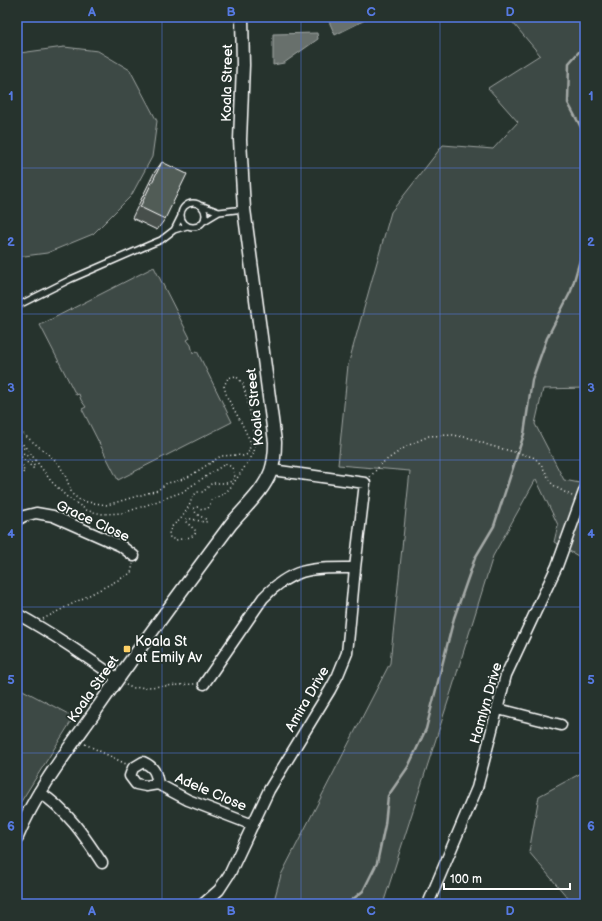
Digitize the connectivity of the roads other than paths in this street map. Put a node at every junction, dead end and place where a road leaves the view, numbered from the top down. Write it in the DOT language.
graph roads {
  1 [pos="242,17"];
  2 [pos="202,206"];
  3 [pos="244,209"];
  4 [pos="218,212"];
  5 [pos="181,216"];
  6 [pos="204,220"];
  7 [pos="187,226"];
  8 [pos="174,230"];
  9 [pos="17,306"];
  10 [pos="272,470"];
  11 [pos="585,489"];
  12 [pos="17,520"];
  13 [pos="134,556"];
  14 [pos="355,568"];
  15 [pos="17,614"];
  16 [pos="118,679"];
  17 [pos="204,684"];
  18 [pos="498,709"];
  19 [pos="561,725"];
  20 [pos="158,784"];
  21 [pos="40,792"];
  22 [pos="253,825"];
  23 [pos="17,837"];
  24 [pos="102,863"];
  25 [pos="203,904"];
  26 [pos="428,904"];
  1 -- 3 [label="street, Koala Street"];
  2 -- 4 [label="lane"];
  2 -- 5 [label="lane"];
  2 -- 6 [label="lane"];
  3 -- 4 [label="lane"];
  3 -- 10 [label="street, Koala Street"];
  4 -- 6 [label="lane"];
  5 -- 7 [label="lane"];
  5 -- 8 [label="lane"];
  6 -- 7 [label="lane"];
  7 -- 8 [label="lane"];
  8 -- 9 [label="lane"];
  10 -- 14 [label="street, Amira Drive"];
  10 -- 16 [label="street, Koala Street"];
  11 -- 18 [label="street, Hamlyn Drive"];
  12 -- 13 [label="street, Grace Close"];
  14 -- 17 [label="street"];
  14 -- 22 [label="street, Amira Drive"];
  15 -- 16 [label="street"];
  16 -- 21 [label="street, Koala Street"];
  18 -- 19 [label="street"];
  18 -- 26 [label="street, Hamlyn Drive"];
  20 -- 20 [label="street, Adele Close"];
  20 -- 22 [label="street, Adele Close"];
  21 -- 23 [label="street, Koala Street"];
  21 -- 24 [label="street"];
  22 -- 25 [label="street, Amira Drive"];
}
